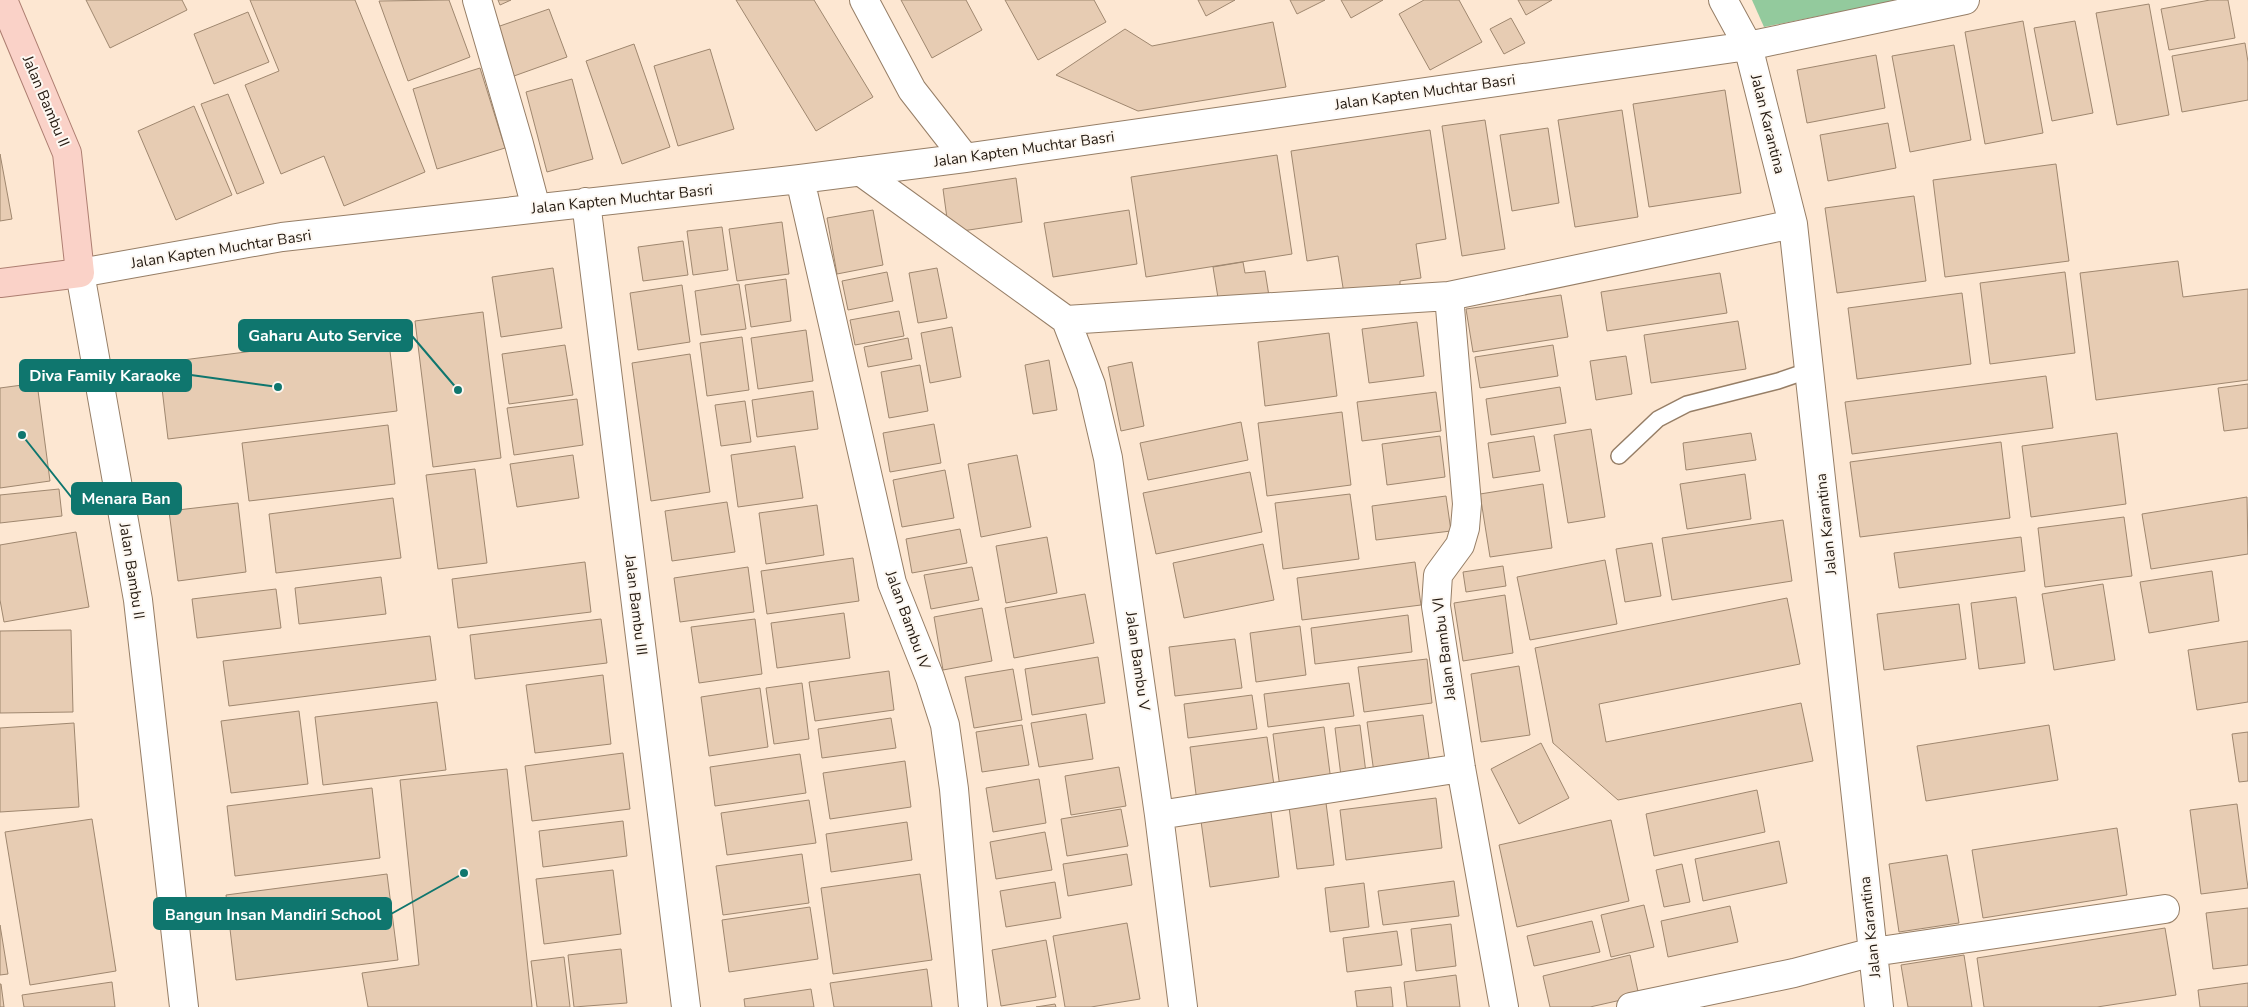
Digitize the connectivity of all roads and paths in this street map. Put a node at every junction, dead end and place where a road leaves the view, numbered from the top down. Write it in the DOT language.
graph roads {
  1 [pos="4,0"];
  2 [pos="477,0"];
  3 [pos="864,0"];
  4 [pos="1723,0"];
  5 [pos="1965,0"];
  6 [pos="1748,46"];
  7 [pos="965,158"];
  8 [pos="860,171"];
  9 [pos="800,179"];
  10 [pos="586,202"];
  11 [pos="536,208"];
  12 [pos="1793,224"];
  13 [pos="80,273"];
  14 [pos="0,283"];
  15 [pos="1449,296"];
  16 [pos="1066,320"];
  17 [pos="1810,370"];
  18 [pos="1619,456"];
  19 [pos="1461,768"];
  20 [pos="1160,815"];
  21 [pos="2166,909"];
  22 [pos="1873,952"];
  23 [pos="184,1007"];
  24 [pos="686,1007"];
  25 [pos="973,1007"];
  26 [pos="1183,1007"];
  27 [pos="1504,1007"];
  28 [pos="1631,1007"];
  29 [pos="1879,1007"];
  1 -- 13 [label="main road, Jalan Bambu II"];
  2 -- 11 [label="street"];
  3 -- 7 [label="street"];
  4 -- 6 [label="street, Jalan Karantina"];
  5 -- 6 [label="street, Jalan Kapten Muchtar Basri"];
  6 -- 7 [label="street, Jalan Kapten Muchtar Basri"];
  6 -- 12 [label="street, Jalan Karantina"];
  7 -- 8 [label="street, Jalan Kapten Muchtar Basri"];
  8 -- 9 [label="street, Jalan Kapten Muchtar Basri"];
  8 -- 16 [label="street"];
  9 -- 10 [label="street, Jalan Kapten Muchtar Basri"];
  9 -- 25 [label="street, Jalan Bambu IV"];
  10 -- 11 [label="street, Jalan Kapten Muchtar Basri"];
  10 -- 24 [label="street, Jalan Bambu III"];
  11 -- 13 [label="street, Jalan Kapten Muchtar Basri"];
  12 -- 15 [label="street"];
  12 -- 17 [label="street, Jalan Karantina"];
  13 -- 14 [label="main road"];
  13 -- 23 [label="street, Jalan Bambu II"];
  15 -- 16 [label="street"];
  15 -- 19 [label="street, Jalan Bambu VI"];
  16 -- 20 [label="street, Jalan Bambu V"];
  17 -- 18 [label="lane"];
  17 -- 22 [label="street, Jalan Karantina"];
  19 -- 20 [label="street"];
  19 -- 27 [label="street, Jalan Bambu VI"];
  20 -- 26 [label="street, Jalan Bambu V"];
  21 -- 22 [label="street"];
  22 -- 28 [label="street"];
  22 -- 29 [label="street, Jalan Karantina"];
}
